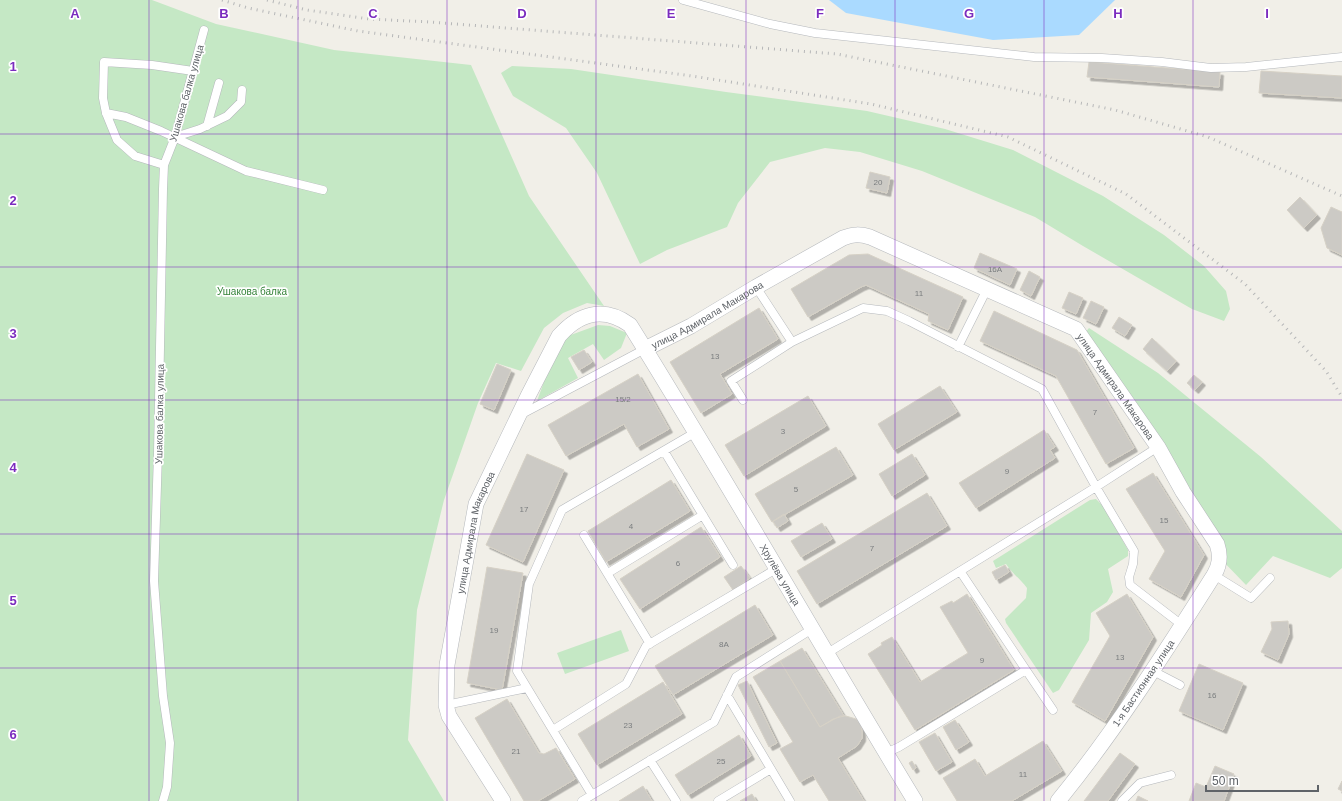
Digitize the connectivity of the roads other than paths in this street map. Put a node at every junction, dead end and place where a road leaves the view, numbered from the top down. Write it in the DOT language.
graph roads {
  1 [pos="683,0"];
  2 [pos="204,30"];
  3 [pos="1342,57"];
  4 [pos="192,71"];
  5 [pos="219,84"];
  6 [pos="242,90"];
  7 [pos="106,113"];
  8 [pos="207,126"];
  9 [pos="174,137"];
  10 [pos="164,165"];
  11 [pos="323,190"];
  12 [pos="756,287"];
  13 [pos="987,289"];
  14 [pos="792,342"];
  15 [pos="958,347"];
  16 [pos="645,349"];
  17 [pos="743,400"];
  18 [pos="518,416"];
  19 [pos="696,432"];
  20 [pos="1158,447"];
  21 [pos="664,451"];
  22 [pos="1096,487"];
  23 [pos="703,515"];
  24 [pos="584,535"];
  25 [pos="1220,560"];
  26 [pos="733,565"];
  27 [pos="776,569"];
  28 [pos="960,571"];
  29 [pos="608,573"];
  30 [pos="1214,575"];
  31 [pos="1270,578"];
  32 [pos="1182,625"];
  33 [pos="812,629"];
  34 [pos="650,644"];
  35 [pos="826,654"];
  36 [pos="1026,670"];
  37 [pos="1153,671"];
  38 [pos="1180,685"];
  39 [pos="528,688"];
  40 [pos="727,695"];
  41 [pos="446,705"];
  42 [pos="1052,710"];
  43 [pos="553,730"];
  44 [pos="886,753"];
  45 [pos="650,760"];
  46 [pos="771,768"];
  47 [pos="1171,775"];
  48 [pos="592,795"];
  49 [pos="163,801"];
  50 [pos="503,801"];
  51 [pos="582,801"];
  52 [pos="676,801"];
  53 [pos="718,801"];
  54 [pos="790,801"];
  55 [pos="915,801"];
  56 [pos="1058,801"];
  57 [pos="1122,801"];
  1 -- 3 [label="lane"];
  2 -- 4 [label="lane, Ушакова балка улица"];
  4 -- 7 [label="lane"];
  4 -- 9 [label="lane, Ушакова балка улица"];
  5 -- 8 [label="lane"];
  6 -- 8 [label="lane"];
  7 -- 9 [label="lane"];
  7 -- 10 [label="lane"];
  8 -- 9 [label="lane"];
  9 -- 10 [label="lane, Ушакова балка улица"];
  9 -- 11 [label="lane"];
  10 -- 49 [label="lane, Ушакова балка улица"];
  12 -- 13 [label="street, улица Адмирала Макарова"];
  12 -- 14 [label="lane"];
  12 -- 16 [label="street, улица Адмирала Макарова"];
  13 -- 15 [label="lane"];
  13 -- 20 [label="street, улица Адмирала Макарова"];
  14 -- 15 [label="lane"];
  14 -- 17 [label="lane"];
  15 -- 22 [label="lane"];
  16 -- 18 [label="lane"];
  16 -- 18 [label="street, улица Адмирала Макарова"];
  16 -- 19 [label="street, Хрулёва улица"];
  18 -- 41 [label="street, улица Адмирала Макарова"];
  19 -- 21 [label="lane"];
  19 -- 27 [label="street, Хрулёва улица"];
  20 -- 22 [label="lane"];
  20 -- 25 [label="street, улица Адмирала Макарова"];
  21 -- 23 [label="lane"];
  21 -- 39 [label="lane"];
  22 -- 28 [label="lane"];
  22 -- 32 [label="lane"];
  23 -- 26 [label="lane"];
  23 -- 29 [label="lane"];
  24 -- 29 [label="lane"];
  25 -- 30 [label="street, 1-я Бастионная улица"];
  27 -- 33 [label="street, Хрулёва улица"];
  27 -- 34 [label="lane"];
  28 -- 35 [label="lane"];
  28 -- 36 [label="lane"];
  29 -- 34 [label="lane"];
  30 -- 31 [label="lane"];
  30 -- 32 [label="street, 1-я Бастионная улица"];
  32 -- 37 [label="street, 1-я Бастионная улица"];
  33 -- 35 [label="street, Хрулёва улица"];
  33 -- 40 [label="lane"];
  34 -- 43 [label="lane"];
  35 -- 44 [label="street, Хрулёва улица"];
  36 -- 42 [label="lane"];
  36 -- 44 [label="lane"];
  37 -- 38 [label="lane"];
  37 -- 56 [label="street, 1-я Бастионная улица"];
  39 -- 41 [label="lane"];
  39 -- 43 [label="lane"];
  40 -- 45 [label="lane"];
  40 -- 46 [label="lane"];
  41 -- 50 [label="street, улица Адмирала Макарова"];
  43 -- 48 [label="lane"];
  44 -- 55 [label="street, Хрулёва улица"];
  45 -- 48 [label="lane"];
  45 -- 52 [label="lane"];
  46 -- 53 [label="lane"];
  46 -- 54 [label="lane"];
  47 -- 57 [label="lane"];
  48 -- 51 [label="lane"];
}
